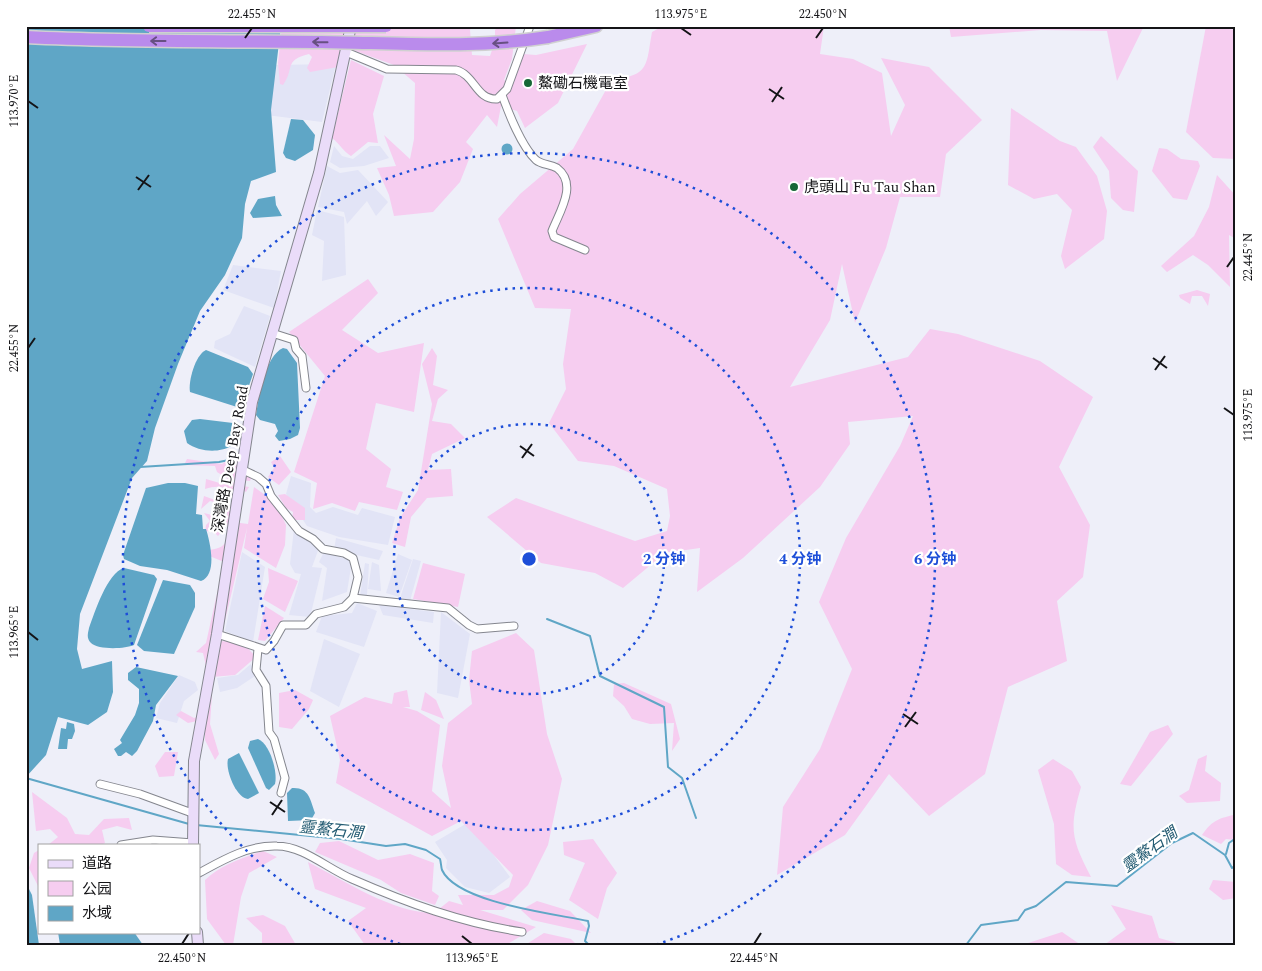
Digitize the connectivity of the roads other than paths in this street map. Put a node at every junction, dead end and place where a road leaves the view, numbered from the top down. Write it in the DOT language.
graph roads {
  1 [pos="149,26"];
  2 [pos="351,26"];
  3 [pos="386,26"];
  4 [pos="530,26"];
  5 [pos="596,26"];
  6 [pos="26,37"];
  7 [pos="346,52"];
  8 [pos="502,95"];
  9 [pos="585,250"];
  10 [pos="272,333"];
  11 [pos="306,388"];
  12 [pos="242,469"];
  13 [pos="353,598"];
  14 [pos="514,626"];
  15 [pos="217,634"];
  16 [pos="258,649"];
  17 [pos="100,784"];
  18 [pos="281,792"];
  19 [pos="192,813"];
  20 [pos="127,844"];
  21 [pos="193,844"];
  22 [pos="200,872"];
  23 [pos="522,932"];
  1 -- 3 [label="highway, bridge"];
  2 -- 7 [label="street, 深灣路 Deep Bay Road"];
  4 -- 8 [label="street"];
  5 -- 6 [label="highway, one-way, bridge"];
  7 -- 8 [label="street"];
  7 -- 10 [label="street, 深灣路 Deep Bay Road"];
  8 -- 9 [label="street"];
  10 -- 11 [label="street"];
  10 -- 12 [label="street, 深灣路 Deep Bay Road"];
  12 -- 13 [label="street"];
  12 -- 15 [label="street, 深灣路 Deep Bay Road"];
  13 -- 14 [label="street"];
  13 -- 16 [label="street"];
  15 -- 16 [label="street"];
  15 -- 19 [label="street, 深灣路 Deep Bay Road"];
  16 -- 18 [label="street"];
  17 -- 19 [label="street"];
  19 -- 21 [label="street, 深灣路 Deep Bay Road"];
  20 -- 21 [label="street"];
  22 -- 23 [label="street"];
}
